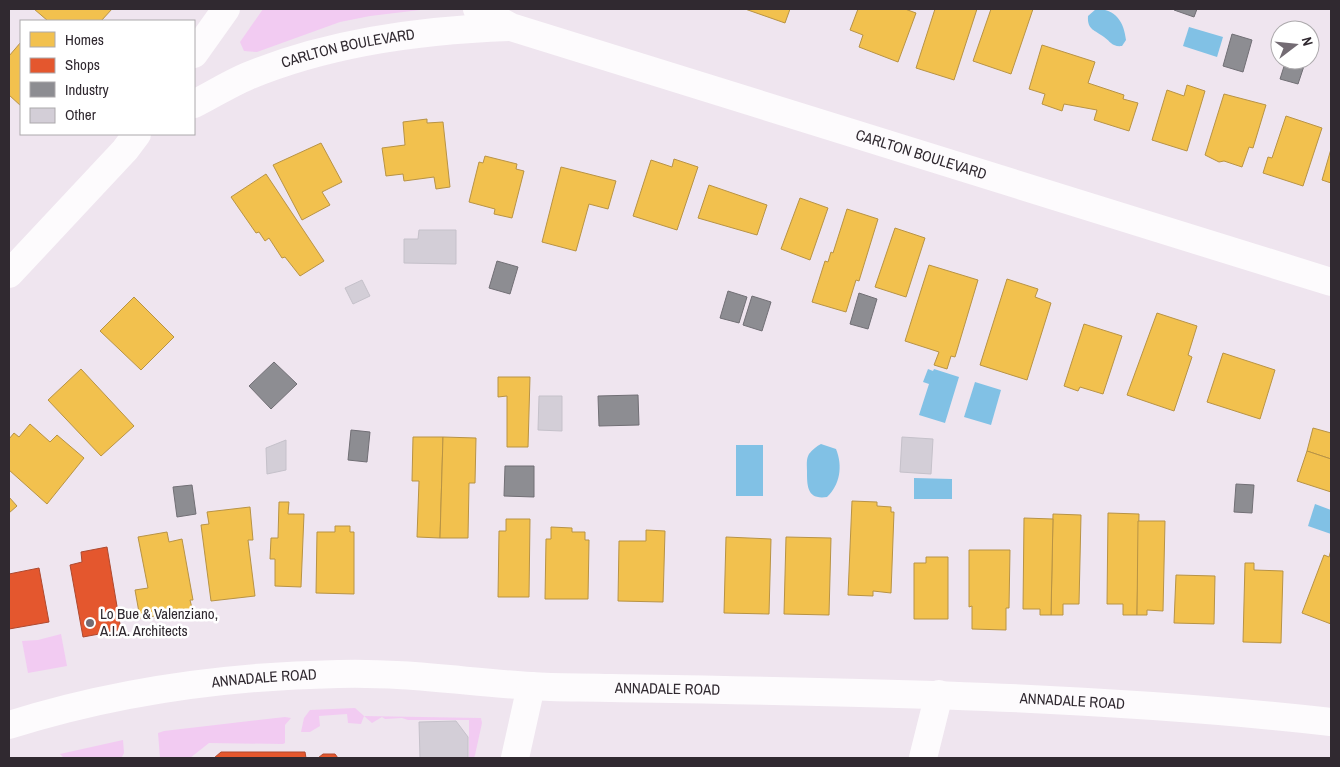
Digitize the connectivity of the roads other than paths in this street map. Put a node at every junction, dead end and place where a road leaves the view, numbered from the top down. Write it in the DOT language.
graph roads {
  1 [pos="477,9"];
  2 [pos="223,10"];
  3 [pos="511,27"];
  4 [pos="195,52"];
  5 [pos="195,103"];
  6 [pos="144,135"];
  7 [pos="131,142"];
  8 [pos="9,274"];
  9 [pos="1331,282"];
  10 [pos="531,686"];
  11 [pos="939,694"];
  12 [pos="1331,722"];
  13 [pos="9,725"];
  14 [pos="515,758"];
  15 [pos="923,758"];
  1 -- 3 [label="street, CARLTON BOULEVARD"];
  2 -- 4 [label="street"];
  3 -- 5 [label="street, CARLTON BOULEVARD"];
  3 -- 9 [label="street, CARLTON BOULEVARD"];
  6 -- 7 [label="street"];
  7 -- 8 [label="street"];
  10 -- 11 [label="street, ANNADALE ROAD"];
  10 -- 13 [label="street, ANNADALE ROAD"];
  10 -- 14 [label="street"];
  11 -- 12 [label="street, ANNADALE ROAD"];
  11 -- 15 [label="street"];
}
